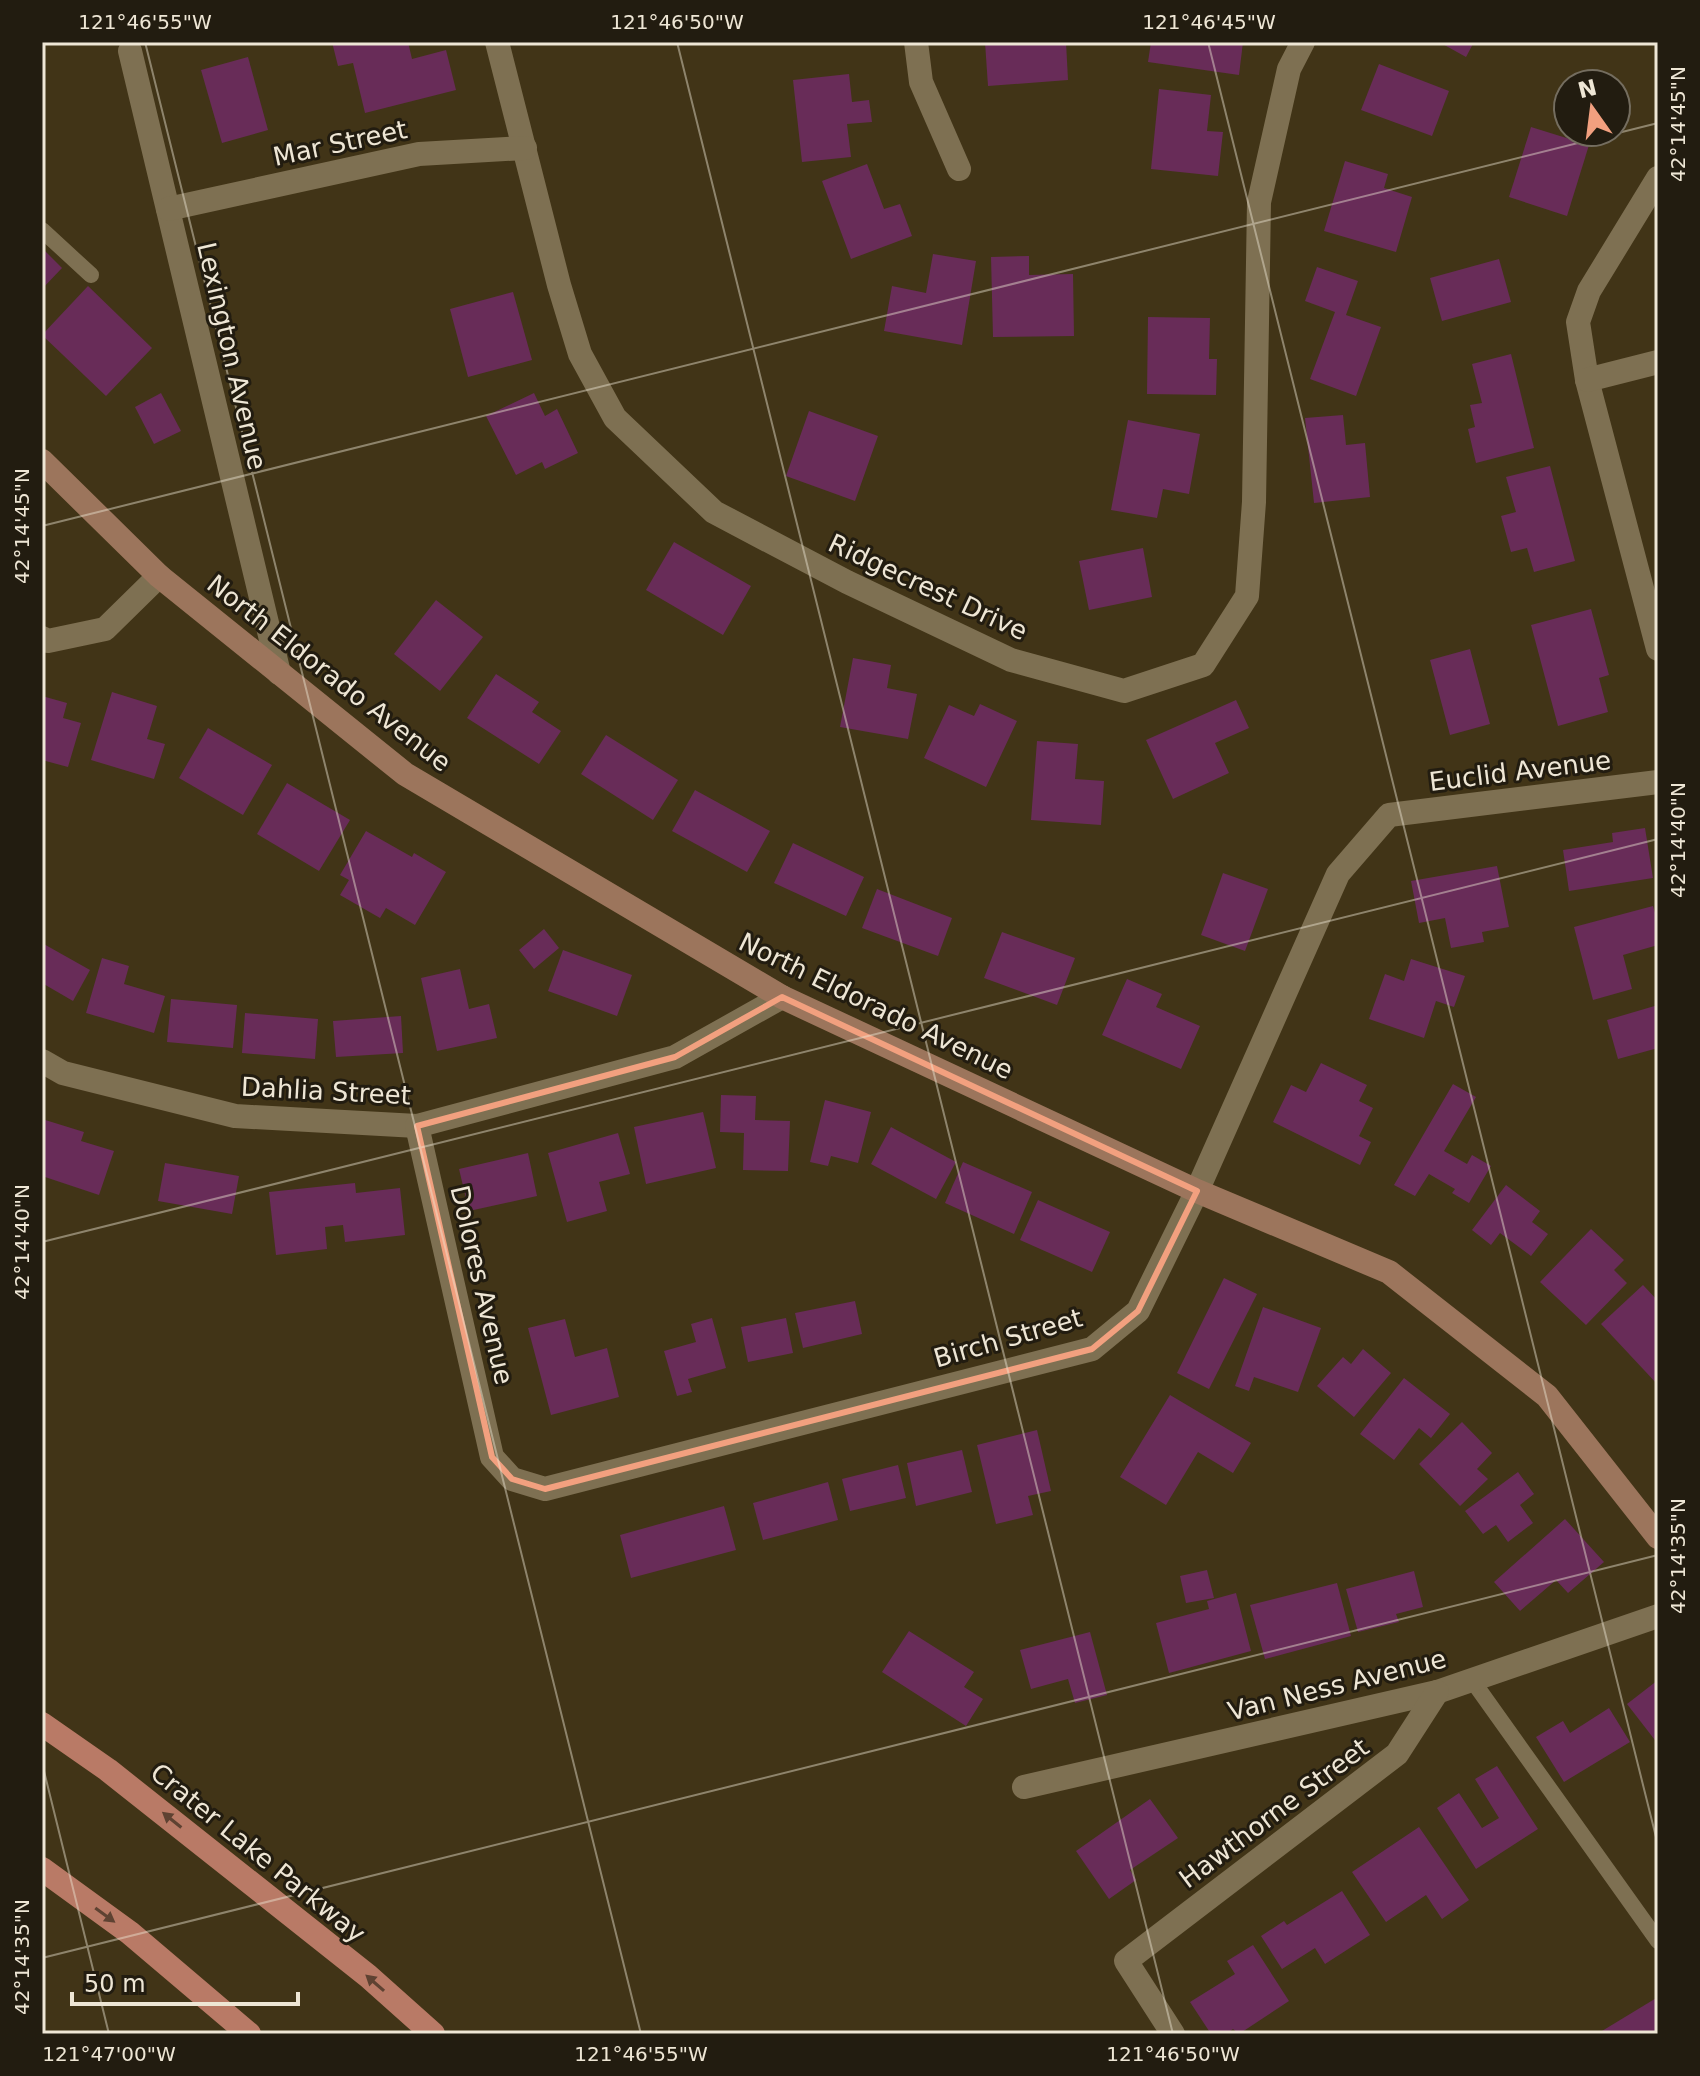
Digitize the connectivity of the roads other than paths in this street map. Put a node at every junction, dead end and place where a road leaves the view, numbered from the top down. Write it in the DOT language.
graph roads {
  1 [pos="497,42"];
  2 [pos="916,42"];
  3 [pos="1303,42"];
  4 [pos="130,51"];
  5 [pos="525,148"];
  6 [pos="959,169"];
  7 [pos="1658,178"];
  8 [pos="168,209"];
  9 [pos="42,230"];
  10 [pos="91,275"];
  11 [pos="1658,362"];
  12 [pos="1587,380"];
  13 [pos="42,461"];
  14 [pos="159,576"];
  15 [pos="42,638"];
  16 [pos="1658,649"];
  17 [pos="279,673"];
  18 [pos="1658,782"];
  19 [pos="1389,815"];
  20 [pos="782,997"];
  21 [pos="42,1061"];
  22 [pos="417,1126"];
  23 [pos="1197,1191"];
  24 [pos="492,1457"];
  25 [pos="1658,1537"];
  26 [pos="1658,1616"];
  27 [pos="1472,1680"];
  28 [pos="1437,1692"];
  29 [pos="42,1724"];
  30 [pos="1024,1787"];
  31 [pos="42,1869"];
  32 [pos="1658,1941"];
  33 [pos="249,2034"];
  34 [pos="433,2034"];
  35 [pos="1173,2034"];
  1 -- 5 [label="street, Ridgecrest Drive"];
  2 -- 6 [label="street"];
  3 -- 5 [label="street, Ridgecrest Drive"];
  4 -- 8 [label="street, Lexington Avenue"];
  5 -- 8 [label="street, Mar Street"];
  7 -- 12 [label="street"];
  8 -- 17 [label="street, Lexington Avenue"];
  9 -- 10 [label="lane"];
  11 -- 12 [label="street"];
  12 -- 16 [label="street"];
  13 -- 14 [label="street, North Eldorado Avenue"];
  14 -- 15 [label="street"];
  14 -- 17 [label="street, North Eldorado Avenue"];
  17 -- 20 [label="street, North Eldorado Avenue"];
  18 -- 19 [label="street, Euclid Avenue"];
  19 -- 23 [label="street, Birch Street"];
  20 -- 22 [label="street, Dahlia Street"];
  20 -- 23 [label="street, North Eldorado Avenue"];
  21 -- 22 [label="street, Dahlia Street"];
  22 -- 24 [label="street, Dolores Avenue"];
  23 -- 24 [label="street, Birch Street"];
  23 -- 25 [label="street, North Eldorado Avenue"];
  26 -- 27 [label="street, Van Ness Avenue"];
  27 -- 28 [label="street, Van Ness Avenue"];
  27 -- 32 [label="lane"];
  28 -- 30 [label="street, Van Ness Avenue"];
  28 -- 35 [label="street, Hawthorne Street"];
  34 -- 29 [label="main road, Crater Lake Parkway, one-way"];
  31 -- 33 [label="main road, one-way"];
}
